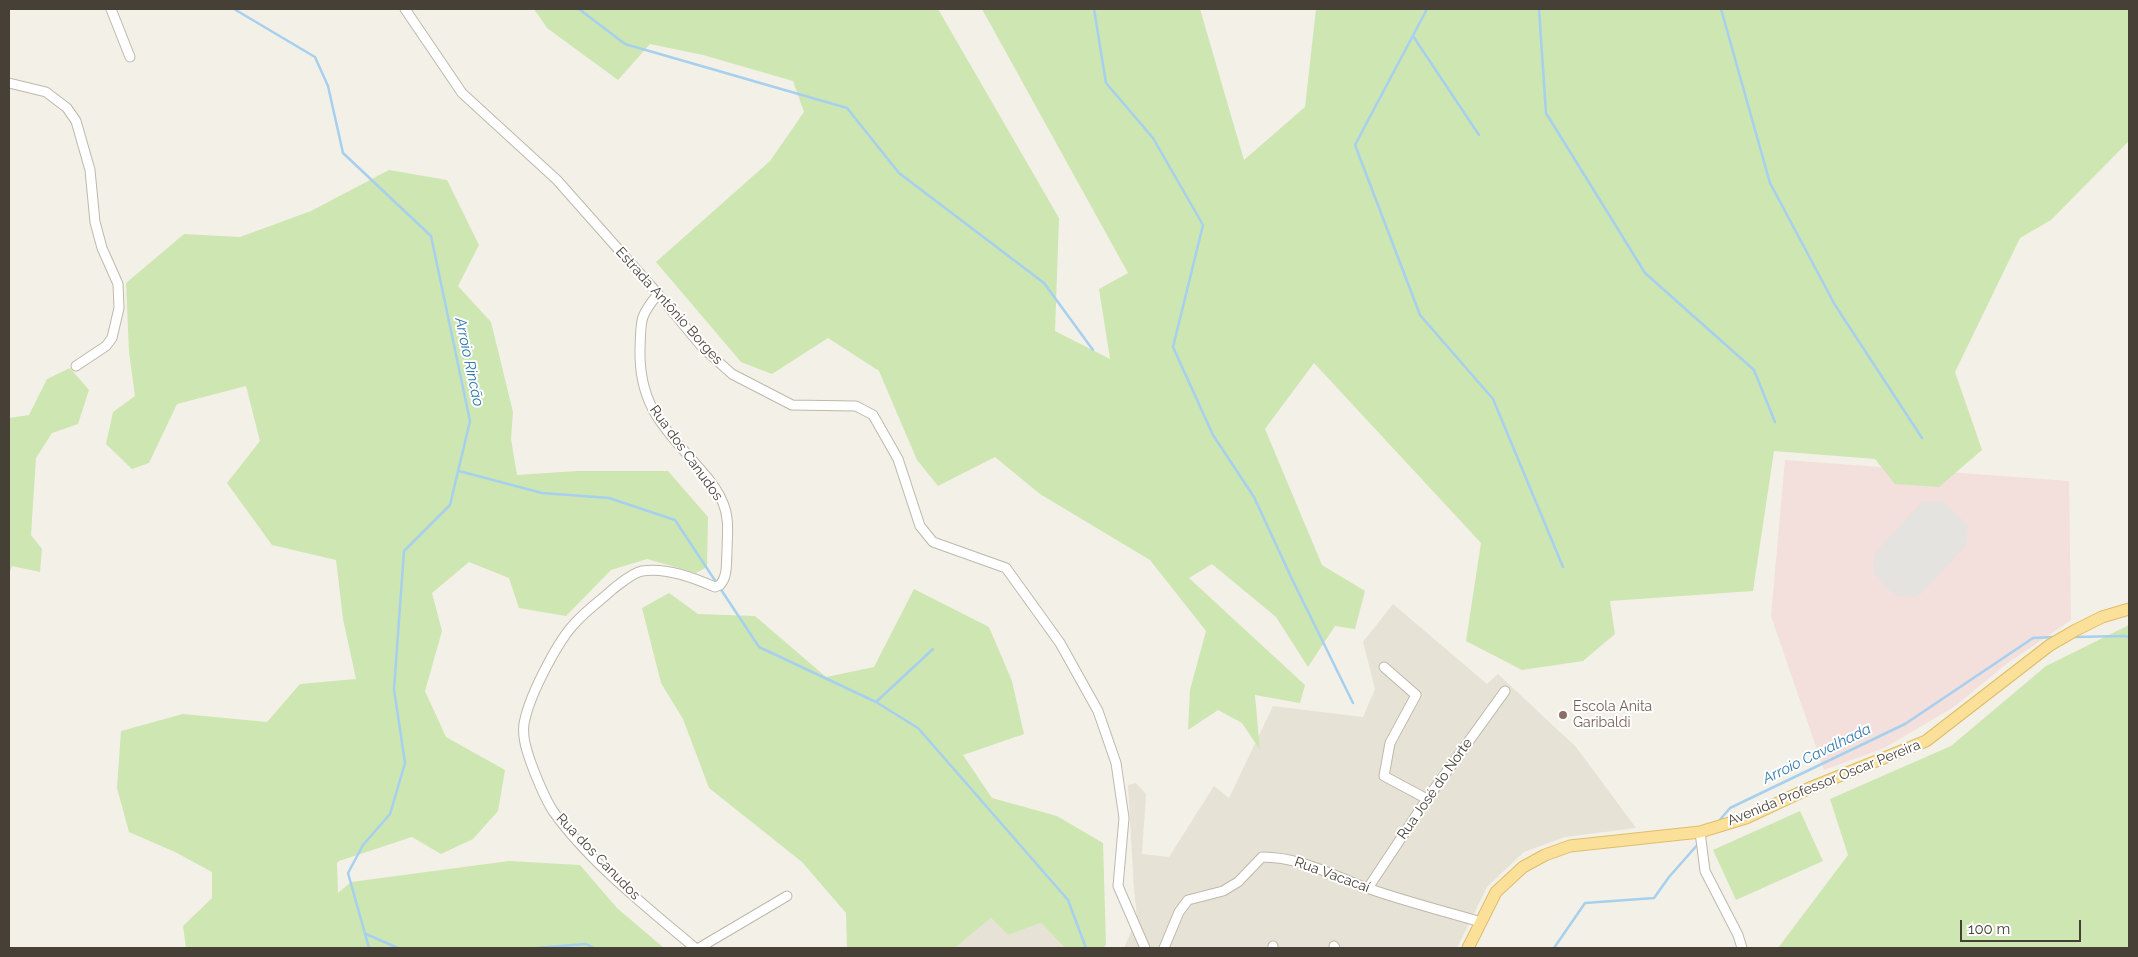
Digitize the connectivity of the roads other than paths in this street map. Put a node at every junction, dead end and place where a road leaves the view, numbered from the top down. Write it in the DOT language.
graph roads {
  1 [pos="111,9"];
  2 [pos="405,9"];
  3 [pos="130,57"];
  4 [pos="9,83"];
  5 [pos="658,294"];
  6 [pos="76,366"];
  7 [pos="2129,609"];
  8 [pos="1384,667"];
  9 [pos="1505,690"];
  10 [pos="1427,799"];
  11 [pos="1703,831"];
  12 [pos="1368,888"];
  13 [pos="788,896"];
  14 [pos="1481,922"];
  15 [pos="697,948"];
  16 [pos="1145,948"];
  17 [pos="1164,948"];
  18 [pos="1468,948"];
  19 [pos="1742,948"];
  1 -- 3 [label="street"];
  2 -- 5 [label="street, Estrada Antônio Borges"];
  4 -- 6 [label="street"];
  5 -- 15 [label="street, Rua dos Canudos"];
  5 -- 16 [label="street, Estrada Antônio Borges"];
  7 -- 11 [label="main road, Avenida Professor Oscar Pereira"];
  8 -- 10 [label="street"];
  9 -- 10 [label="street, Rua José do Norte"];
  10 -- 12 [label="street, Rua José do Norte"];
  11 -- 14 [label="main road, Avenida Professor Oscar Pereira"];
  11 -- 19 [label="street"];
  12 -- 14 [label="street, Rua Vacacaí"];
  12 -- 17 [label="street, Rua Vacacaí"];
  13 -- 15 [label="street"];
  14 -- 18 [label="main road, Avenida Professor Oscar Pereira"];
}
